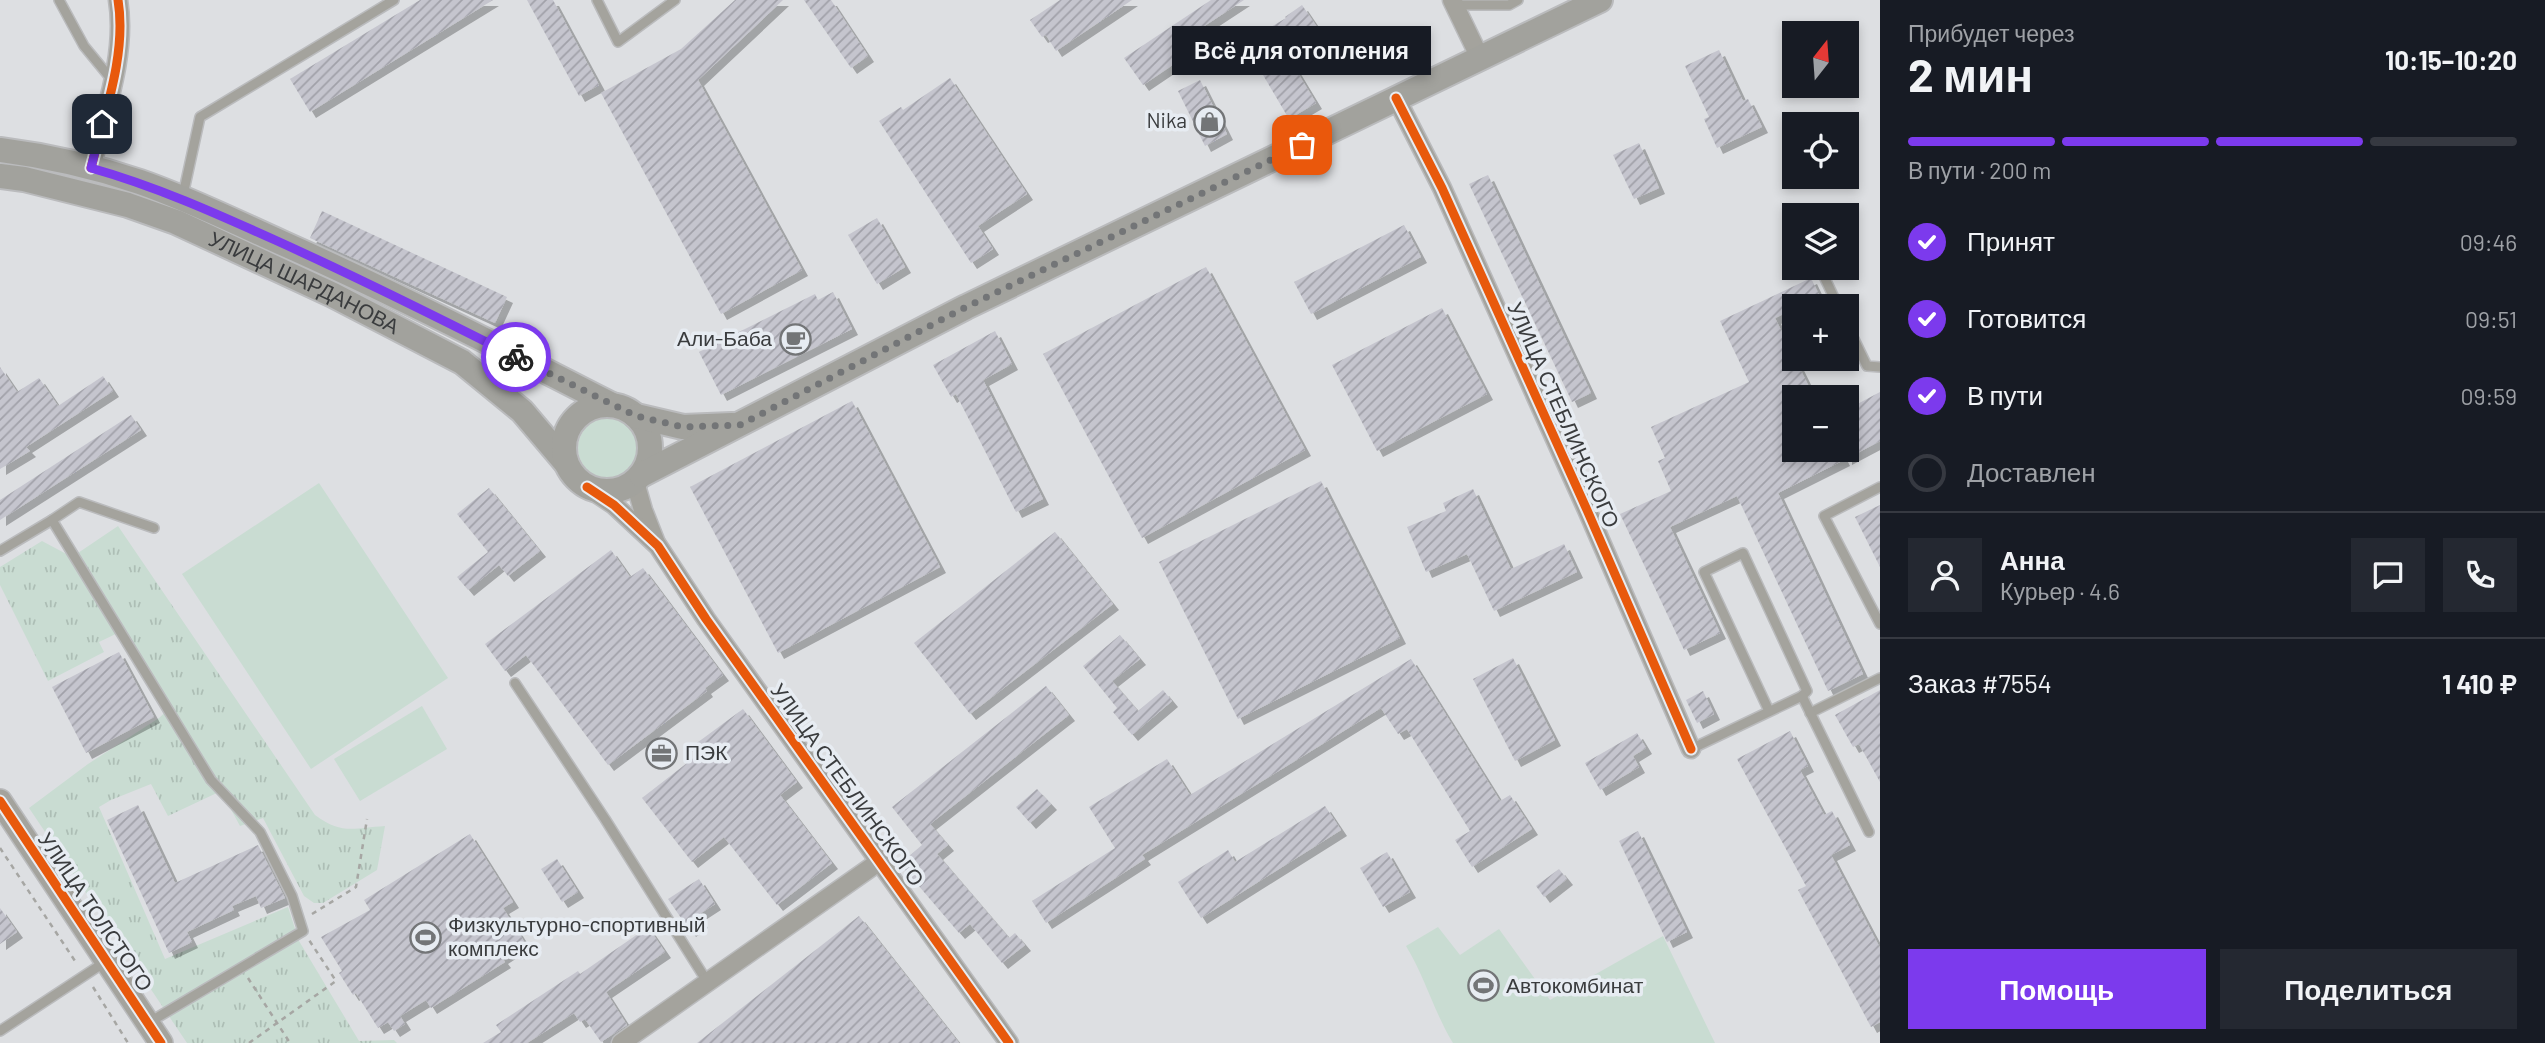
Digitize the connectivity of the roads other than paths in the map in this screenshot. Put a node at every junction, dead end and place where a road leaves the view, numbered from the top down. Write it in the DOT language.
graph roads {
  1 [pos="59,0"];
  2 [pos="118,0"];
  3 [pos="394,0"];
  4 [pos="597,0"];
  5 [pos="675,0"];
  6 [pos="1518,0"];
  7 [pos="1600,0"];
  8 [pos="1453,2"];
  9 [pos="1480,58"];
  10 [pos="112,80"];
  11 [pos="1396,98"];
  12 [pos="0,150"];
  13 [pos="91,168"];
  14 [pos="0,176"];
  15 [pos="182,198"];
  16 [pos="1859,350"];
  17 [pos="1880,367"];
  18 [pos="612,405"];
  19 [pos="636,416"];
  20 [pos="740,425"];
  21 [pos="566,463"];
  22 [pos="638,478"];
  23 [pos="587,487"];
  24 [pos="1880,487"];
  25 [pos="51,520"];
  26 [pos="155,528"];
  27 [pos="658,546"];
  28 [pos="0,551"];
  29 [pos="1880,624"];
  30 [pos="1880,678"];
  31 [pos="515,683"];
  32 [pos="1802,696"];
  33 [pos="1769,712"];
  34 [pos="1810,713"];
  35 [pos="1690,749"];
  36 [pos="0,801"];
  37 [pos="1869,832"];
  38 [pos="880,861"];
  39 [pos="107,961"];
  40 [pos="708,983"];
  41 [pos="148,1023"];
  42 [pos="0,1031"];
  43 [pos="162,1043"];
  44 [pos="621,1043"];
  45 [pos="1009,1043"];
  1 -- 10 [label="lane"];
  2 -- 10 [label="street"];
  3 -- 15 [label="lane"];
  4 -- 5 [label="lane"];
  6 -- 8 [label="lane"];
  7 -- 9 [label="main road"];
  8 -- 9 [label="street"];
  9 -- 11 [label="main road"];
  10 -- 13 [label="street"];
  11 -- 20 [label="main road"];
  11 -- 35 [label="street, УЛИЦА СТЕБЛИНСКОГО"];
  12 -- 13 [label="main road, УЛИЦА ШАРДАНОВА"];
  13 -- 15 [label="main road, УЛИЦА ШАРДАНОВА"];
  14 -- 21 [label="main road, УЛИЦА ШАРДАНОВА"];
  15 -- 18 [label="main road, УЛИЦА ШАРДАНОВА"];
  16 -- 17 [label="lane"];
  18 -- 19 [label="main road"];
  18 -- 21 [label="main road"];
  19 -- 20 [label="main road"];
  19 -- 22 [label="main road"];
  20 -- 22 [label="main road"];
  21 -- 23 [label="main road"];
  22 -- 23 [label="main road"];
  22 -- 27 [label="street"];
  23 -- 27 [label="street"];
  24 -- 29 [label="lane"];
  25 -- 26 [label="lane"];
  25 -- 28 [label="lane"];
  25 -- 41 [label="lane"];
  27 -- 38 [label="street, УЛИЦА СТЕБЛИНСКОГО"];
  30 -- 34 [label="lane"];
  31 -- 40 [label="lane"];
  32 -- 33 [label="lane"];
  32 -- 33 [label="lane"];
  32 -- 34 [label="lane"];
  33 -- 35 [label="lane"];
  34 -- 37 [label="lane"];
  36 -- 39 [label="street, УЛИЦА ТОЛСТОГО"];
  38 -- 40 [label="street"];
  38 -- 45 [label="street, УЛИЦА СТЕБЛИНСКОГО"];
  39 -- 41 [label="street, УЛИЦА ТОЛСТОГО"];
  39 -- 42 [label="lane"];
  40 -- 44 [label="street"];
  41 -- 43 [label="street, УЛИЦА ТОЛСТОГО"];
}
